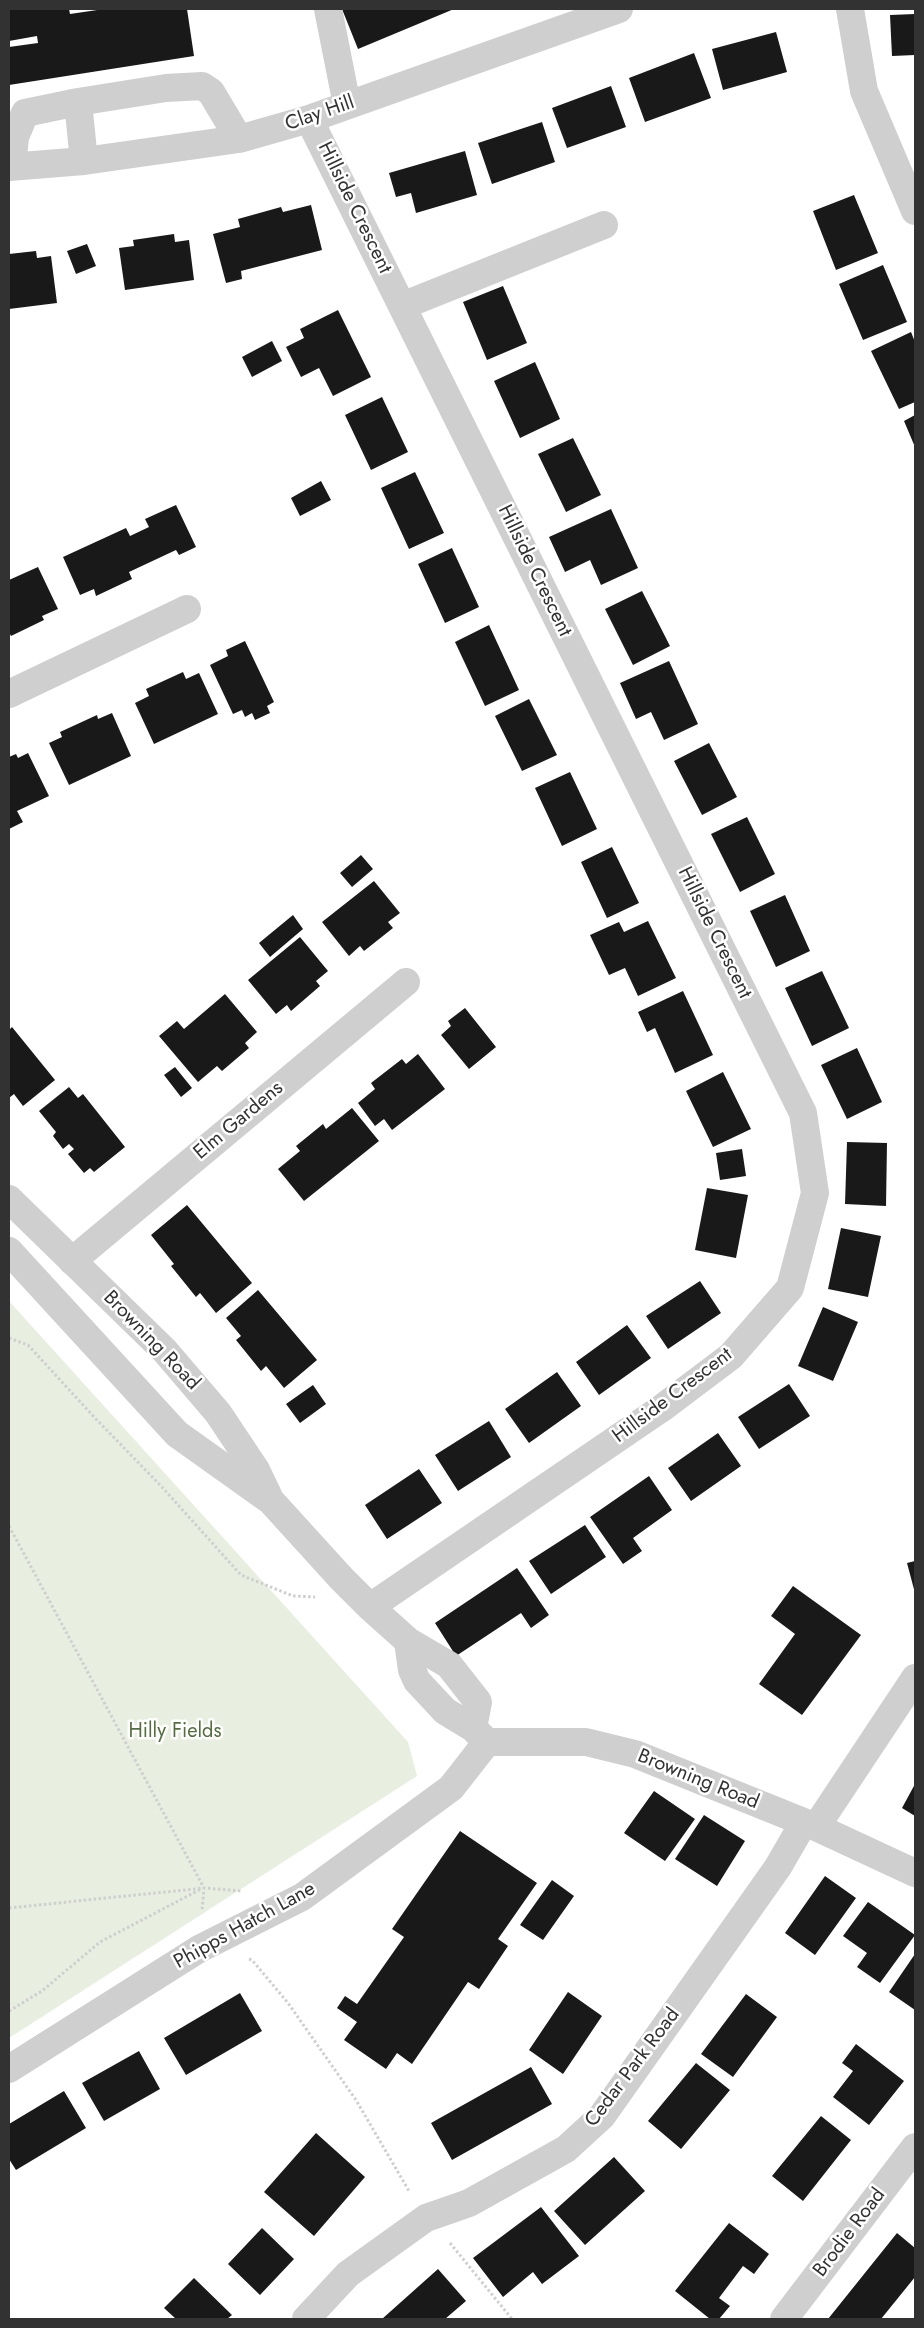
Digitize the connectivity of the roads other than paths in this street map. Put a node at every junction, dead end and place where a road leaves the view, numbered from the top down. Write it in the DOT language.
graph roads {
  1 [pos="328,9"];
  2 [pos="619,9"];
  3 [pos="850,9"];
  4 [pos="78,102"];
  5 [pos="347,105"];
  6 [pos="309,119"];
  7 [pos="239,139"];
  8 [pos="84,161"];
  9 [pos="11,167"];
  10 [pos="915,211"];
  11 [pos="604,225"];
  12 [pos="402,306"];
  13 [pos="186,609"];
  14 [pos="9,694"];
  15 [pos="406,982"];
  16 [pos="9,1199"];
  17 [pos="9,1251"];
  18 [pos="72,1261"];
  19 [pos="271,1501"];
  20 [pos="370,1606"];
  21 [pos="408,1640"];
  22 [pos="412,1670"];
  23 [pos="915,1678"];
  24 [pos="466,1687"];
  25 [pos="480,1735"];
  26 [pos="810,1825"];
  27 [pos="915,1873"];
  28 [pos="9,2069"];
  29 [pos="915,2147"];
  30 [pos="306,2319"];
  31 [pos="784,2319"];
  1 -- 5 [label="street"];
  2 -- 5 [label="street, Clay Hill"];
  3 -- 10 [label="street"];
  4 -- 7 [label="street"];
  4 -- 8 [label="street"];
  4 -- 9 [label="street"];
  5 -- 6 [label="street, Clay Hill"];
  6 -- 7 [label="street, Clay Hill"];
  6 -- 12 [label="street, Hillside Crescent"];
  7 -- 8 [label="street, Clay Hill"];
  8 -- 9 [label="street, Clay Hill"];
  11 -- 12 [label="street"];
  12 -- 20 [label="street, Hillside Crescent"];
  13 -- 14 [label="street"];
  15 -- 18 [label="street, Elm Gardens"];
  16 -- 18 [label="street, Browning Road"];
  17 -- 19 [label="street, Browning Road"];
  18 -- 19 [label="street, Browning Road"];
  19 -- 20 [label="street, Browning Road"];
  20 -- 21 [label="street, Browning Road"];
  21 -- 22 [label="street"];
  21 -- 24 [label="street, Browning Road"];
  22 -- 24 [label="street"];
  22 -- 25 [label="street"];
  23 -- 26 [label="street, Cedar Park Road"];
  24 -- 25 [label="street, Browning Road"];
  25 -- 26 [label="street, Browning Road"];
  25 -- 28 [label="street, Phipps Hatch Lane"];
  26 -- 27 [label="street, Browning Road"];
  26 -- 30 [label="street, Cedar Park Road"];
  29 -- 31 [label="street, Brodie Road"];
}
